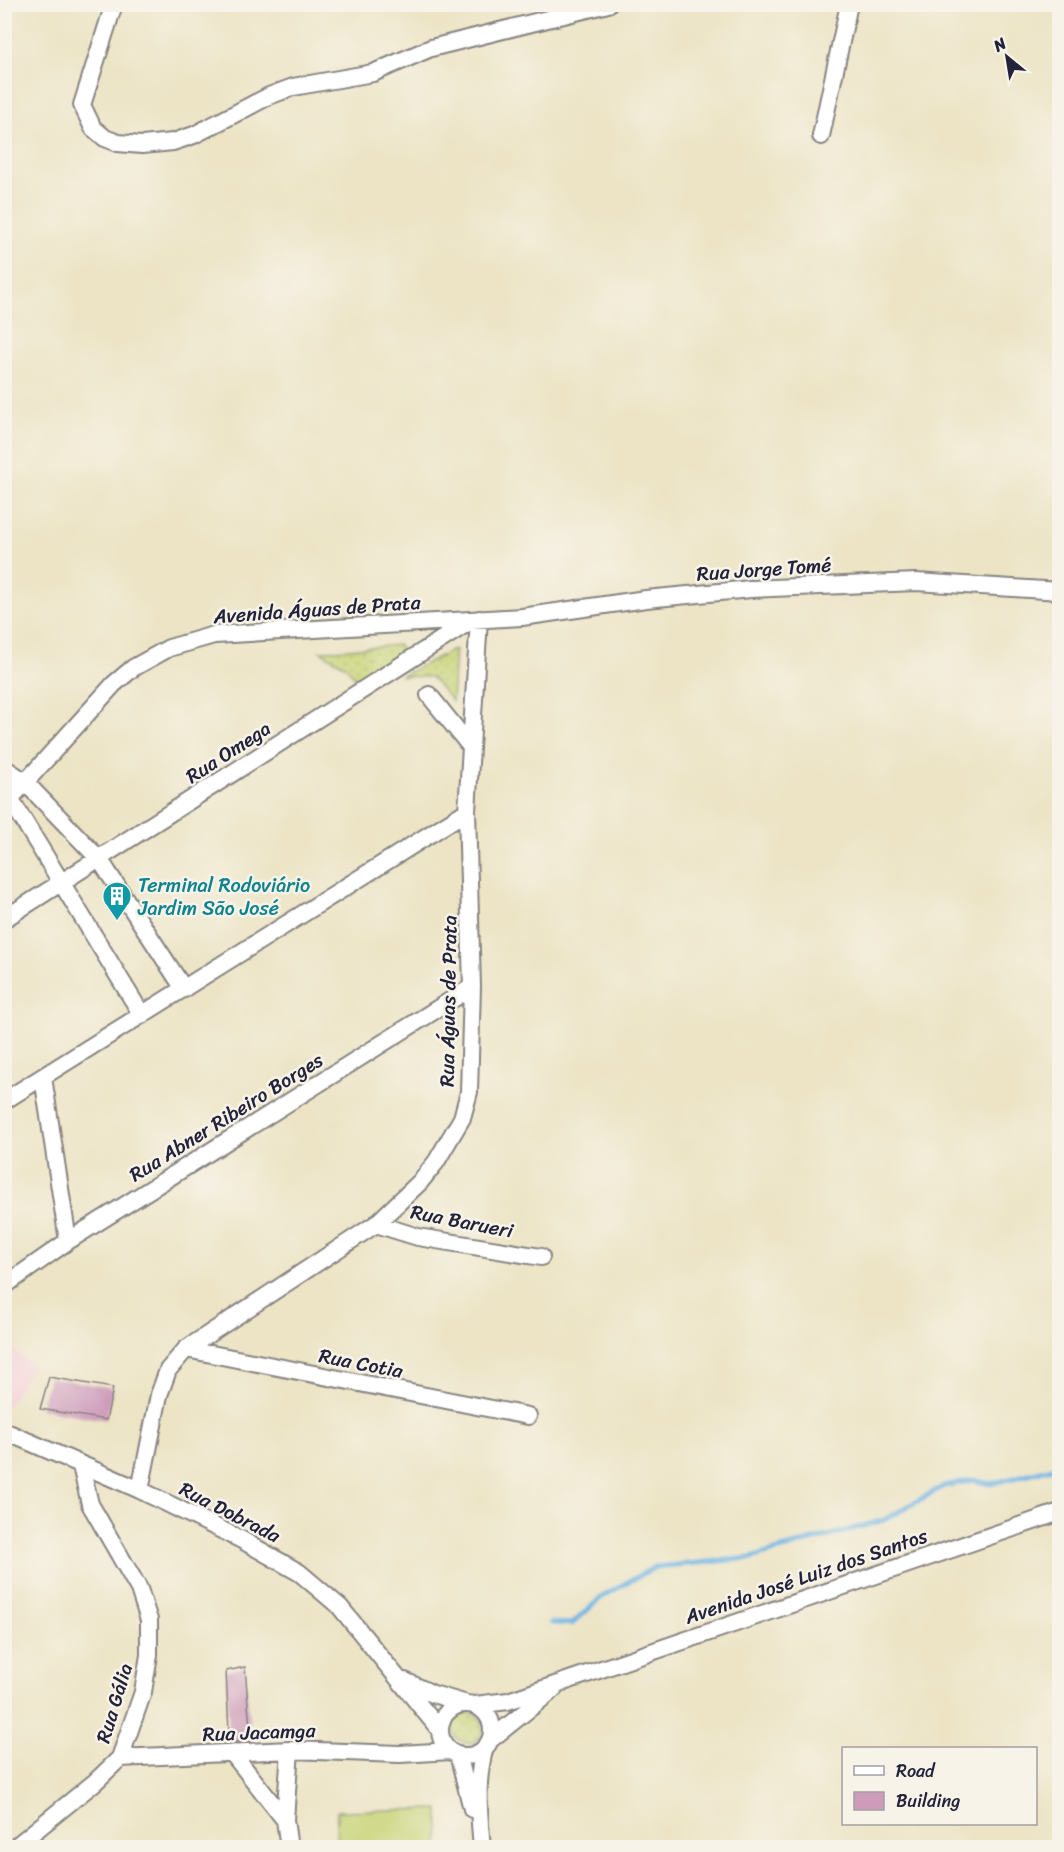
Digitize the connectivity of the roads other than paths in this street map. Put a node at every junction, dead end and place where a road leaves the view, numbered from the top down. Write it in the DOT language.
graph roads {
  1 [pos="114,4"];
  2 [pos="608,4"];
  3 [pos="849,4"];
  4 [pos="821,136"];
  5 [pos="1059,591"];
  6 [pos="476,619"];
  7 [pos="429,695"];
  8 [pos="470,746"];
  9 [pos="4,768"];
  10 [pos="24,781"];
  11 [pos="8,793"];
  12 [pos="467,811"];
  13 [pos="100,860"];
  14 [pos="61,882"];
  15 [pos="4,919"];
  16 [pos="472,987"];
  17 [pos="184,989"];
  18 [pos="142,1015"];
  19 [pos="43,1077"];
  20 [pos="4,1101"];
  21 [pos="376,1224"];
  22 [pos="68,1241"];
  23 [pos="541,1257"];
  24 [pos="4,1286"];
  25 [pos="186,1349"];
  26 [pos="528,1416"];
  27 [pos="4,1431"];
  28 [pos="81,1466"];
  29 [pos="140,1491"];
  30 [pos="1059,1512"];
  31 [pos="402,1680"];
  32 [pos="567,1680"];
  33 [pos="471,1705"];
  34 [pos="440,1733"];
  35 [pos="487,1744"];
  36 [pos="290,1750"];
  37 [pos="454,1753"];
  38 [pos="233,1754"];
  39 [pos="400,1754"];
  40 [pos="120,1758"];
  41 [pos="285,1820"];
  42 [pos="481,1843"];
  43 [pos="14,1848"];
  44 [pos="289,1848"];
  1 -- 2 [label="street"];
  3 -- 4 [label="street"];
  5 -- 6 [label="street, Rua Jorge Tomé"];
  6 -- 8 [label="street, Rua Águas de Prata"];
  6 -- 10 [label="street, Avenida Águas de Prata"];
  6 -- 13 [label="street, Rua Omega"];
  7 -- 8 [label="street"];
  8 -- 12 [label="street, Rua Águas de Prata"];
  9 -- 10 [label="street"];
  10 -- 11 [label="street, Avenida Águas de Prata"];
  10 -- 13 [label="street"];
  11 -- 14 [label="street"];
  12 -- 16 [label="street, Rua Águas de Prata"];
  12 -- 17 [label="street"];
  13 -- 14 [label="street, Rua Omega"];
  13 -- 17 [label="street"];
  14 -- 15 [label="street, Rua Omega"];
  14 -- 18 [label="street"];
  16 -- 21 [label="street, Rua Águas de Prata"];
  16 -- 22 [label="street, Rua Abner Ribeiro Borges"];
  17 -- 18 [label="street"];
  18 -- 19 [label="street"];
  19 -- 20 [label="street"];
  19 -- 22 [label="street"];
  21 -- 23 [label="street, Rua Barueri"];
  21 -- 25 [label="street, Rua Águas de Prata"];
  22 -- 24 [label="street, Rua Abner Ribeiro Borges"];
  25 -- 26 [label="street, Rua Cotia"];
  25 -- 29 [label="street, Rua Águas de Prata"];
  27 -- 28 [label="street, Rua Dobrada"];
  28 -- 29 [label="street, Rua Dobrada"];
  28 -- 40 [label="street, Rua Gália"];
  29 -- 31 [label="street, Rua Dobrada"];
  30 -- 32 [label="street, Avenida José Luiz dos Santos"];
  31 -- 33 [label="street, Rua Dobrada"];
  31 -- 34 [label="street, Rua Dobrada"];
  32 -- 33 [label="street, Avenida José Luiz dos Santos"];
  32 -- 35 [label="street, Avenida José Luiz dos Santos"];
  33 -- 34 [label="street"];
  33 -- 35 [label="street"];
  34 -- 37 [label="street"];
  34 -- 39 [label="street, Rua Jacamga"];
  35 -- 37 [label="street"];
  35 -- 42 [label="street"];
  36 -- 38 [label="street, Rua Jacamga"];
  36 -- 39 [label="street, Rua Jacamga"];
  36 -- 41 [label="street"];
  37 -- 39 [label="street, Rua Jacamga"];
  37 -- 42 [label="street"];
  38 -- 40 [label="street, Rua Jacamga"];
  38 -- 41 [label="street"];
  40 -- 43 [label="street, Rua Gália"];
  41 -- 44 [label="street"];
}
